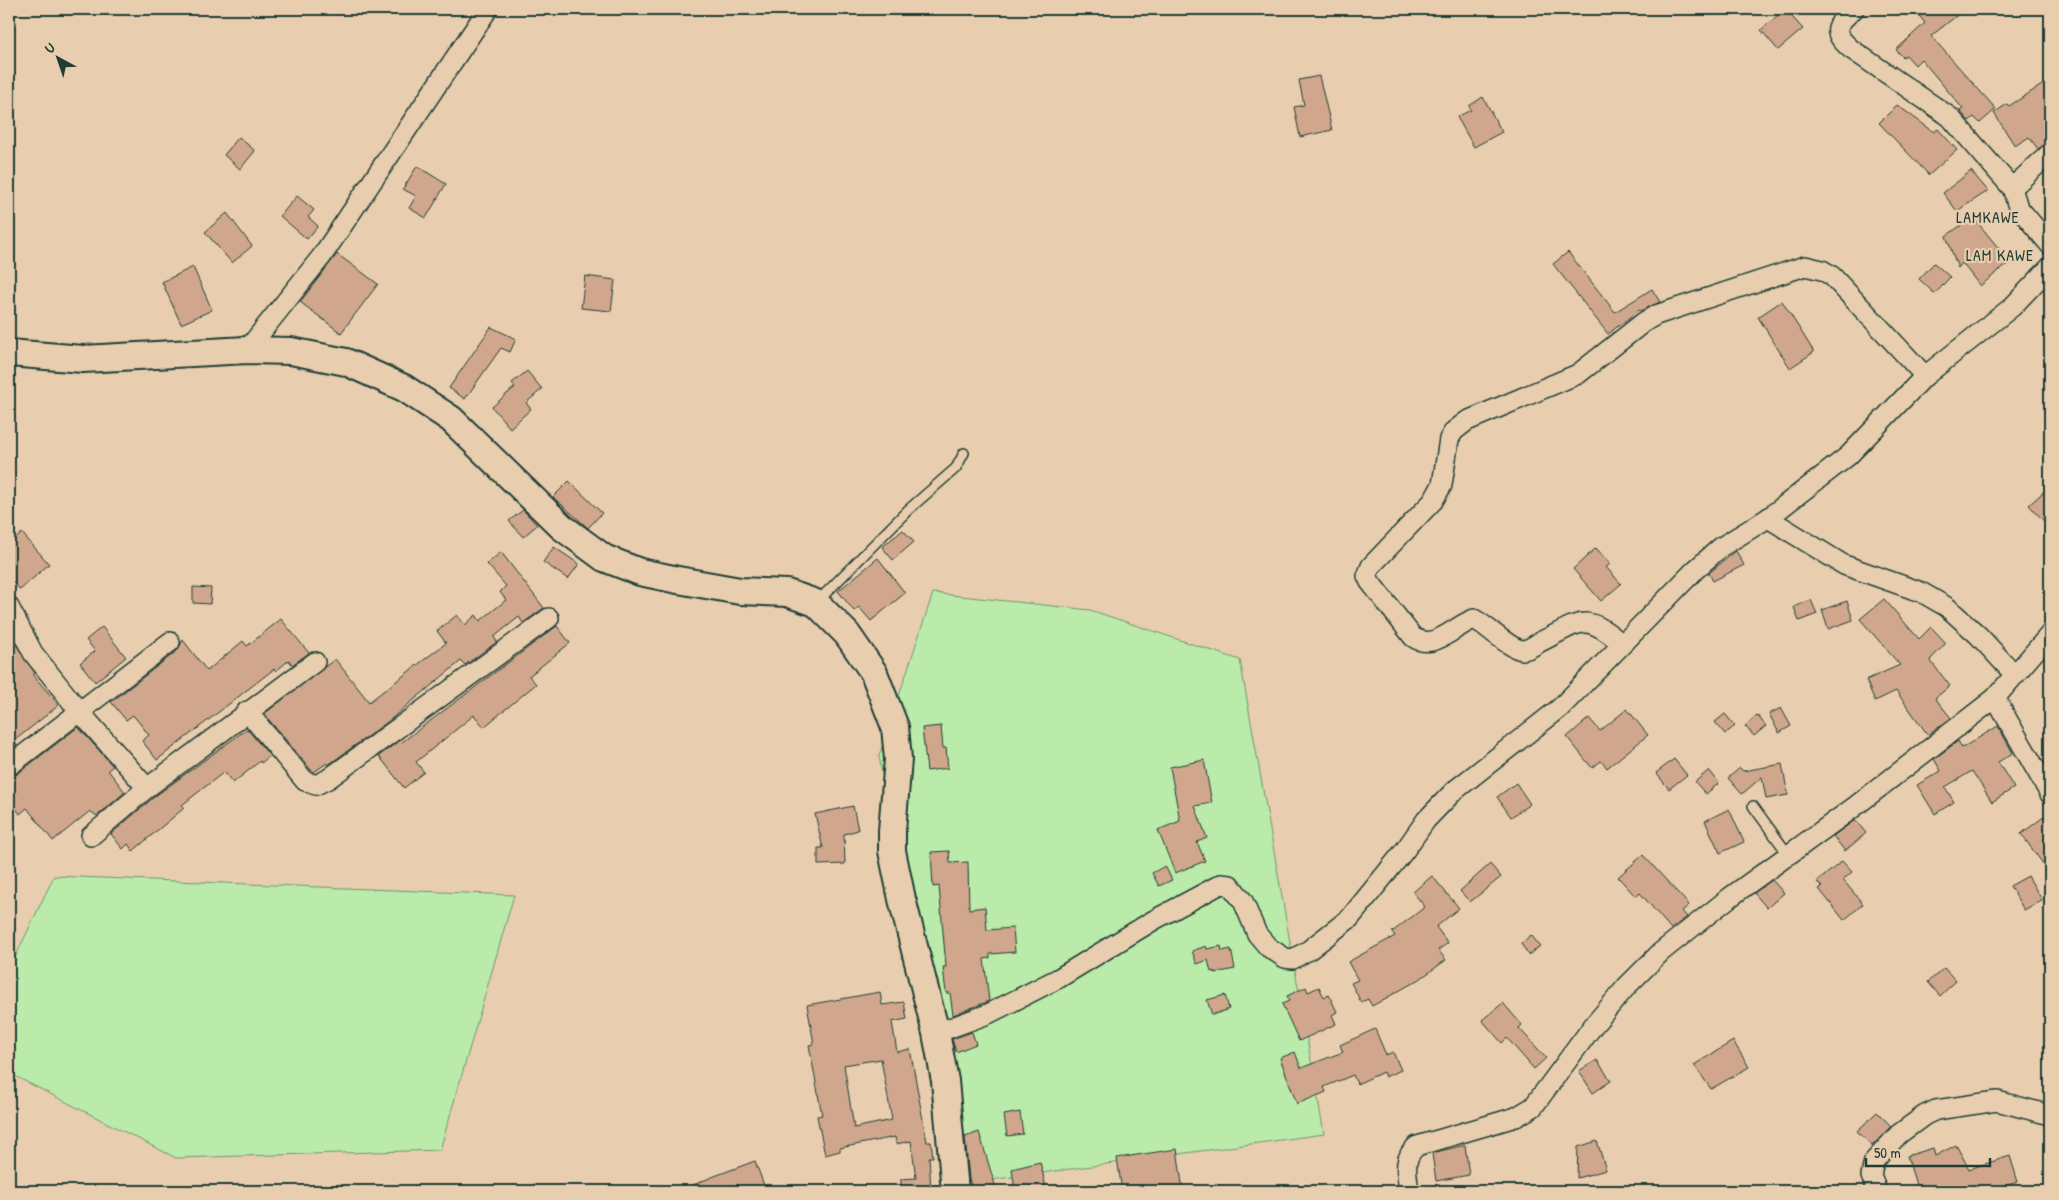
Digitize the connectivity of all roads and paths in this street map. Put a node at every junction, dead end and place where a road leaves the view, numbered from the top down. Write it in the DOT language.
graph roads {
  1 [pos="488,9"];
  2 [pos="1854,9"];
  3 [pos="2050,153"];
  4 [pos="2012,188"];
  5 [pos="2050,246"];
  6 [pos="2050,267"];
  7 [pos="247,350"];
  8 [pos="10,355"];
  9 [pos="1925,376"];
  10 [pos="964,453"];
  11 [pos="1768,518"];
  12 [pos="816,603"];
  13 [pos="549,618"];
  14 [pos="12,619"];
  15 [pos="2050,634"];
  16 [pos="170,642"];
  17 [pos="1622,644"];
  18 [pos="315,662"];
  19 [pos="2015,675"];
  20 [pos="1995,698"];
  21 [pos="79,711"];
  22 [pos="247,711"];
  23 [pos="9,766"];
  24 [pos="147,788"];
  25 [pos="2050,794"];
  26 [pos="1753,806"];
  27 [pos="91,836"];
  28 [pos="1788,854"];
  29 [pos="936,1033"];
  30 [pos="2050,1114"];
  31 [pos="955,1191"];
  32 [pos="1409,1191"];
  33 [pos="1877,1191"];
  1 -- 7 [label="street"];
  2 -- 4 [label="street"];
  3 -- 4 [label="street"];
  4 -- 5 [label="street"];
  6 -- 9 [label="street"];
  7 -- 8 [label="main road"];
  7 -- 12 [label="main road"];
  9 -- 11 [label="street"];
  9 -- 17 [label="street"];
  10 -- 12 [label="lane"];
  11 -- 17 [label="street"];
  11 -- 19 [label="street"];
  12 -- 29 [label="main road"];
  13 -- 22 [label="street"];
  14 -- 21 [label="street"];
  15 -- 19 [label="street"];
  16 -- 21 [label="street"];
  17 -- 29 [label="street"];
  18 -- 22 [label="street"];
  19 -- 20 [label="street"];
  20 -- 25 [label="street"];
  20 -- 28 [label="street"];
  21 -- 23 [label="street"];
  21 -- 24 [label="street"];
  22 -- 24 [label="street"];
  24 -- 27 [label="street"];
  26 -- 28 [label="lane"];
  28 -- 32 [label="street"];
  29 -- 31 [label="main road"];
  30 -- 33 [label="street"];
}
